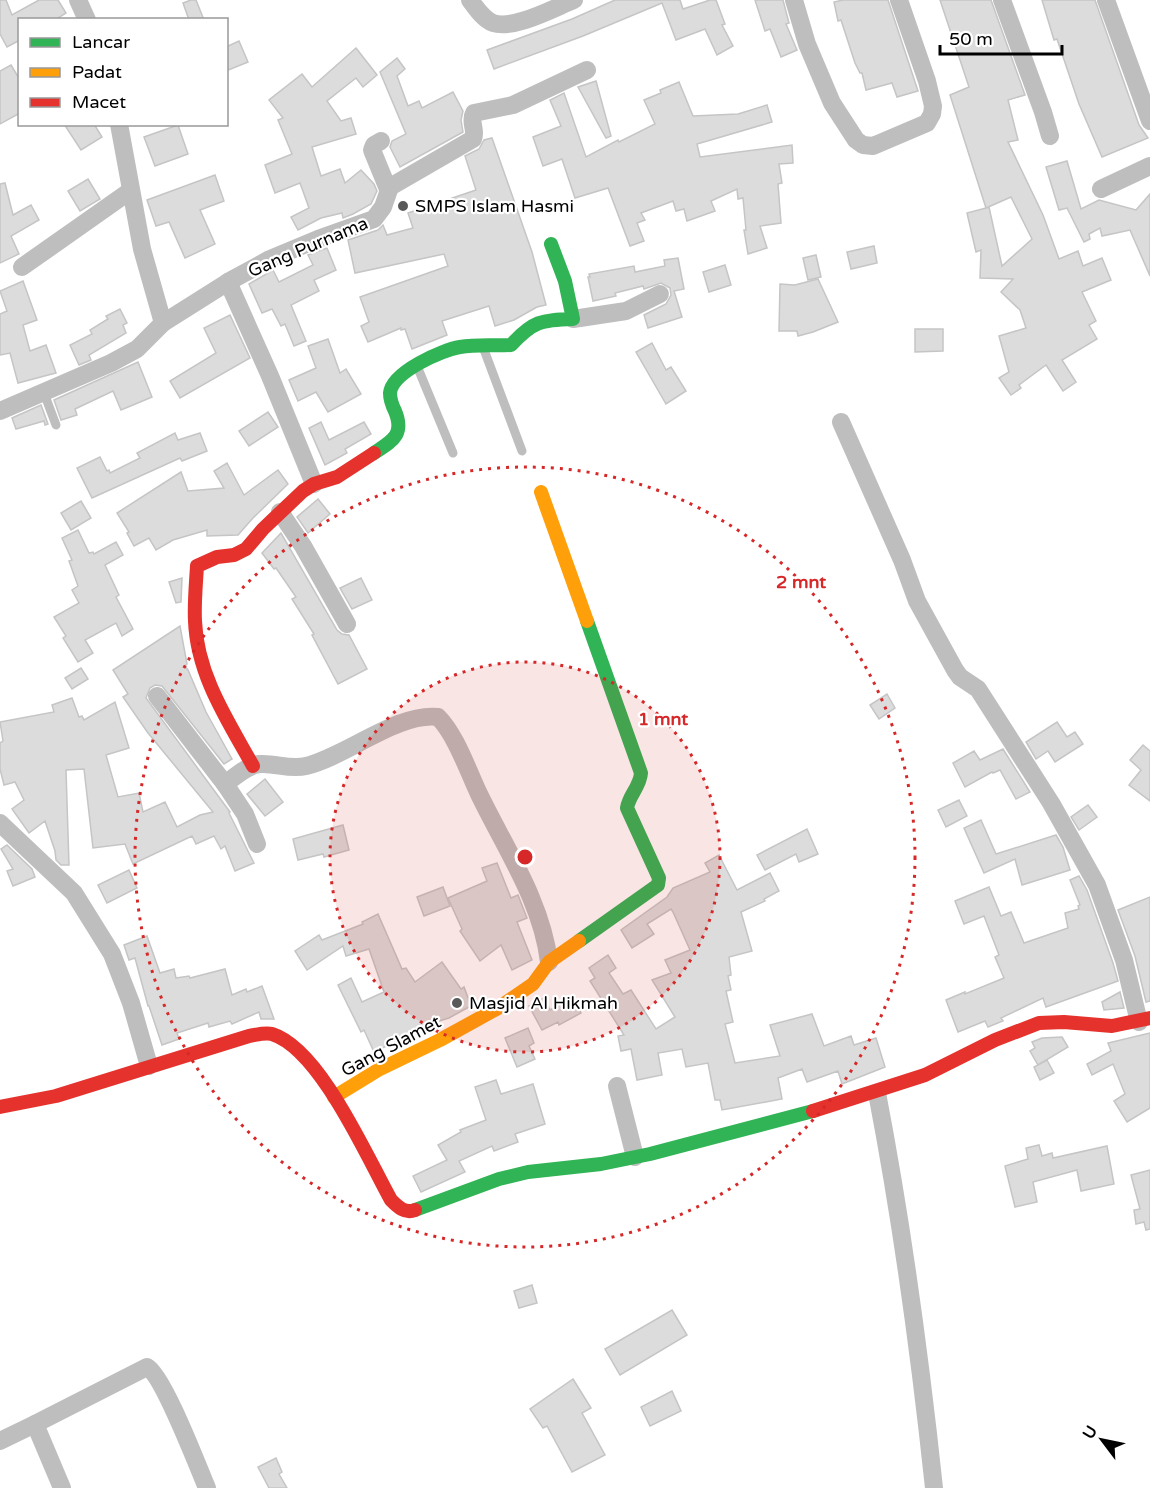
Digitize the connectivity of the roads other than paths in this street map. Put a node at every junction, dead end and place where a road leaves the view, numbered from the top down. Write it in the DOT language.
graph roads {
  1 [pos="78,0"];
  2 [pos="470,0"];
  3 [pos="574,0"];
  4 [pos="794,0"];
  5 [pos="899,0"];
  6 [pos="1002,0"];
  7 [pos="1106,0"];
  8 [pos="86,18"];
  9 [pos="587,70"];
  10 [pos="1150,121"];
  11 [pos="118,126"];
  12 [pos="1050,136"];
  13 [pos="381,141"];
  14 [pos="1150,166"];
  15 [pos="388,189"];
  16 [pos="1101,189"];
  17 [pos="130,191"];
  18 [pos="551,244"];
  19 [pos="22,267"];
  20 [pos="228,282"];
  21 [pos="660,294"];
  22 [pos="573,319"];
  23 [pos="163,322"];
  24 [pos="482,346"];
  25 [pos="416,365"];
  26 [pos="44,393"];
  27 [pos="0,411"];
  28 [pos="841,422"];
  29 [pos="56,425"];
  30 [pos="522,451"];
  31 [pos="453,453"];
  32 [pos="314,484"];
  33 [pos="541,492"];
  34 [pos="280,512"];
  35 [pos="347,624"];
  36 [pos="157,696"];
  37 [pos="253,766"];
  38 [pos="225,784"];
  39 [pos="0,823"];
  40 [pos="257,844"];
  41 [pos="549,962"];
  42 [pos="1144,1020"];
  43 [pos="149,1066"];
  44 [pos="617,1086"];
  45 [pos="877,1093"];
  46 [pos="333,1097"];
  47 [pos="0,1107"];
  48 [pos="635,1157"];
  49 [pos="35,1424"];
  50 [pos="0,1441"];
  51 [pos="62,1488"];
  52 [pos="207,1488"];
  53 [pos="934,1488"];
  1 -- 8 [label="street"];
  2 -- 3 [label="street"];
  4 -- 5 [label="street"];
  6 -- 12 [label="street"];
  7 -- 10 [label="street"];
  9 -- 15 [label="street"];
  11 -- 17 [label="street"];
  13 -- 15 [label="street"];
  14 -- 16 [label="street"];
  15 -- 20 [label="street, Gang Purnama"];
  17 -- 19 [label="street"];
  17 -- 23 [label="street"];
  18 -- 22 [label="street"];
  20 -- 23 [label="street, Gang Purnama"];
  20 -- 32 [label="street"];
  21 -- 22 [label="street"];
  22 -- 24 [label="street"];
  23 -- 26 [label="street, Gang Purnama"];
  24 -- 25 [label="street"];
  24 -- 30 [label="lane"];
  25 -- 31 [label="lane"];
  25 -- 32 [label="street"];
  26 -- 27 [label="street, Gang Purnama"];
  26 -- 29 [label="lane"];
  28 -- 42 [label="street"];
  32 -- 34 [label="street"];
  33 -- 41 [label="street, Gang Slamet"];
  34 -- 35 [label="street"];
  34 -- 37 [label="street"];
  36 -- 38 [label="street"];
  37 -- 38 [label="street"];
  37 -- 41 [label="street"];
  38 -- 40 [label="street"];
  39 -- 43 [label="street"];
  41 -- 46 [label="street, Gang Slamet"];
  42 -- 45 [label="street"];
  43 -- 46 [label="street"];
  43 -- 47 [label="street"];
  44 -- 48 [label="street"];
  45 -- 48 [label="street"];
  45 -- 53 [label="street"];
  46 -- 48 [label="street"];
  49 -- 50 [label="street"];
  49 -- 51 [label="street"];
  49 -- 52 [label="street"];
}
